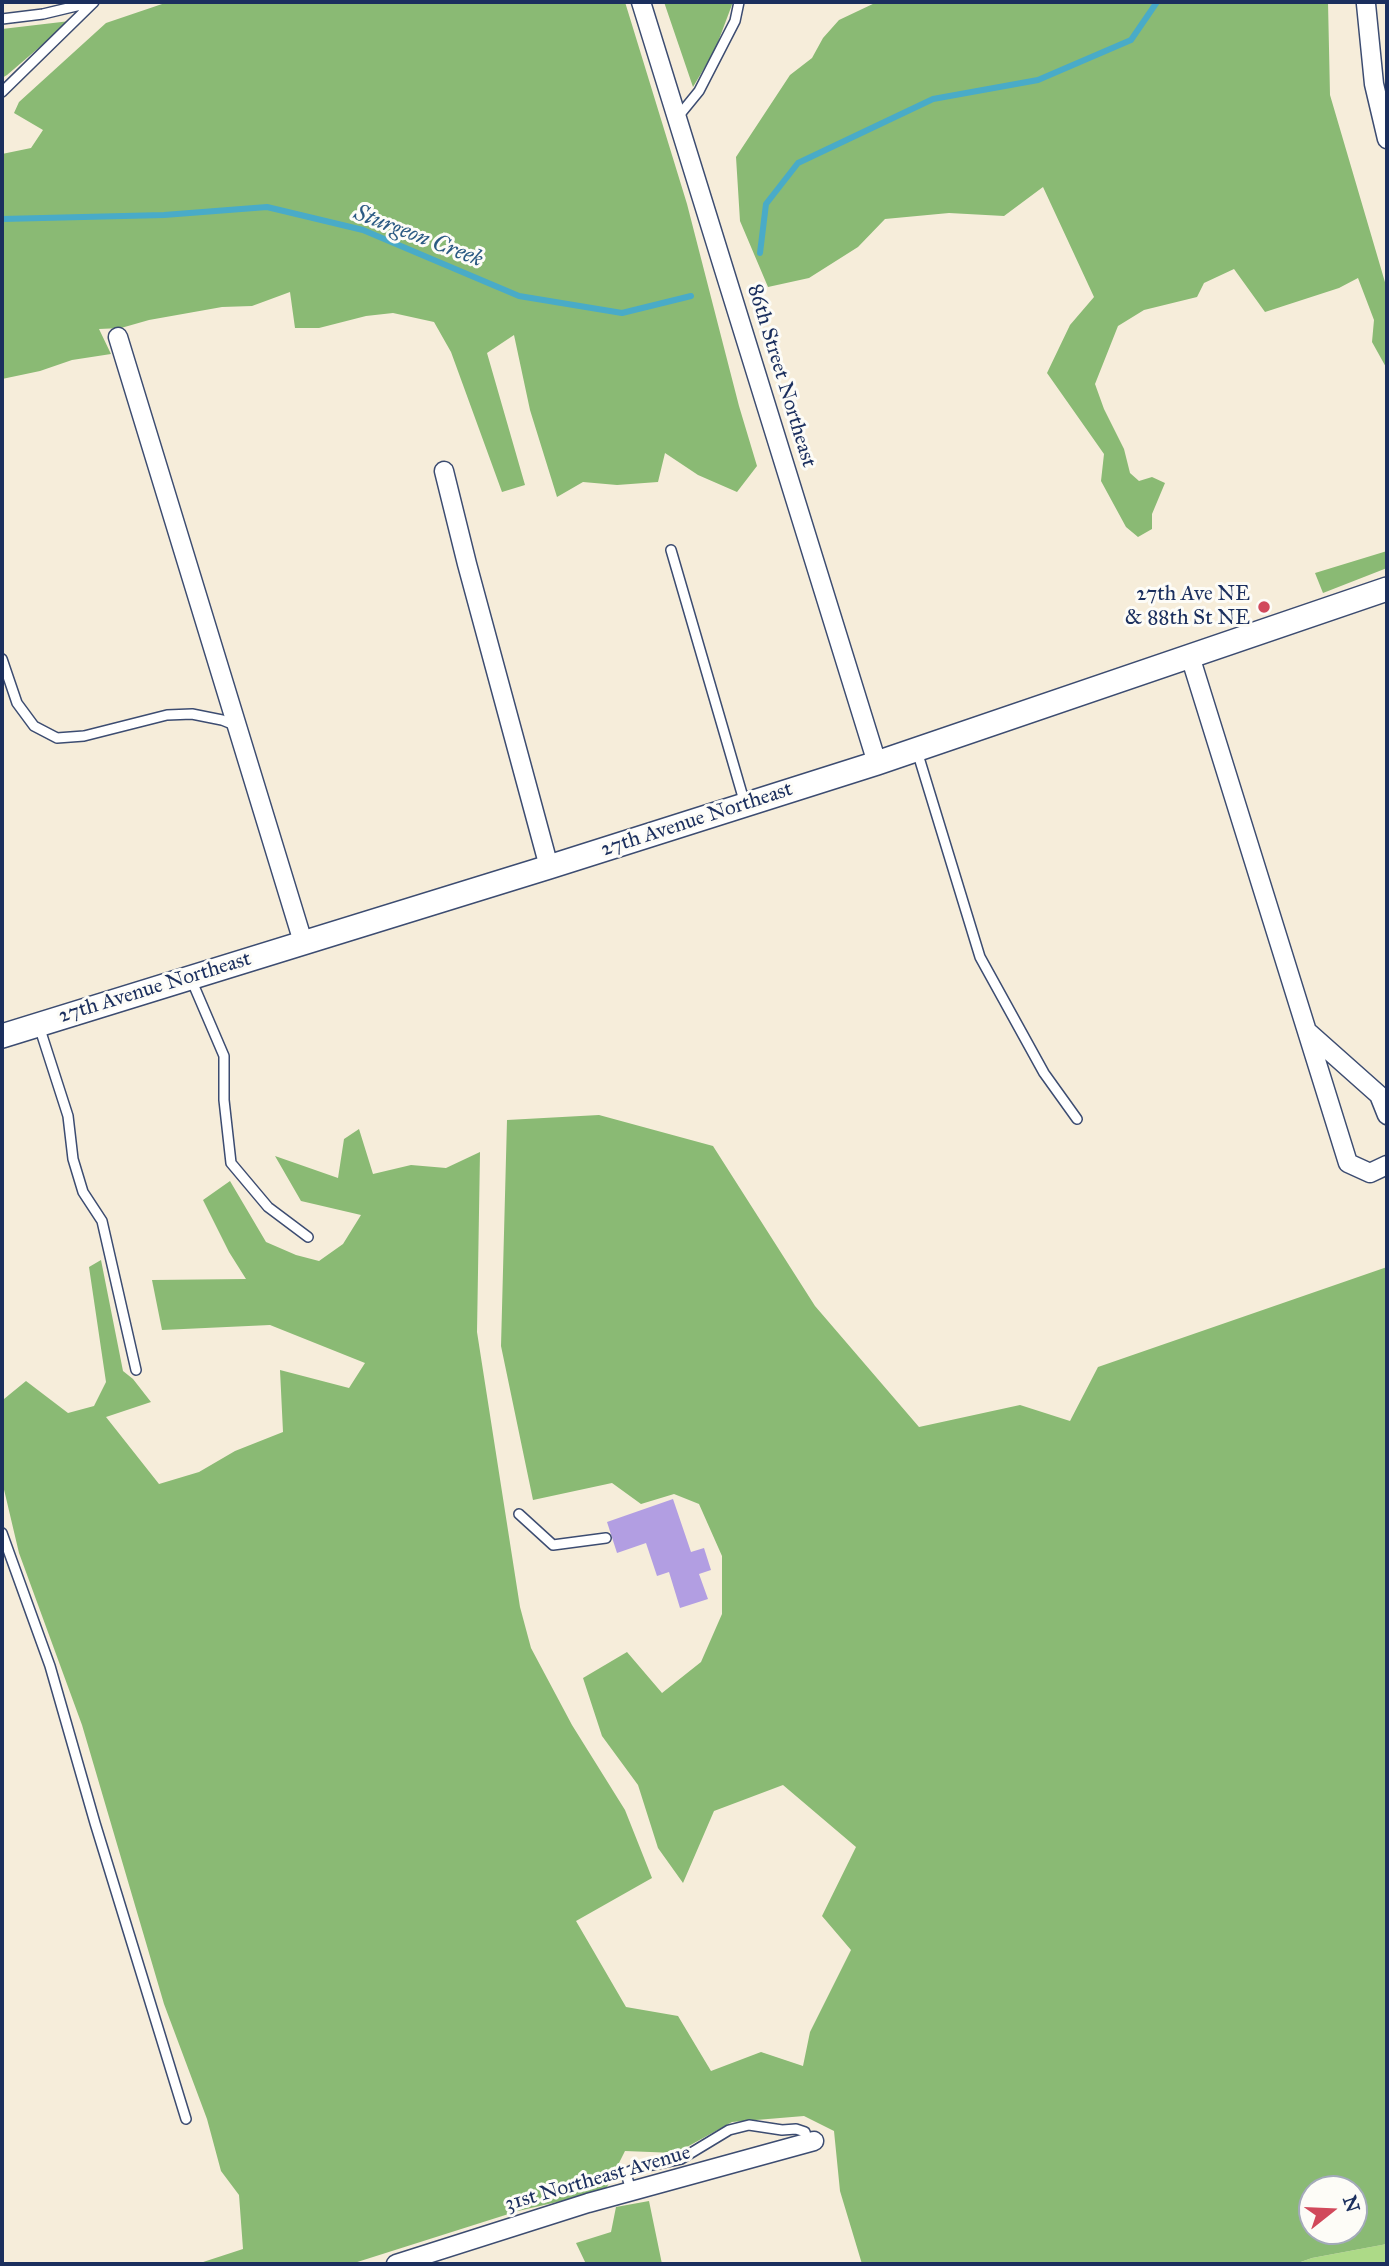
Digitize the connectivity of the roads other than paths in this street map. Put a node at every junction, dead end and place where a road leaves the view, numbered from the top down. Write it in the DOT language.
graph roads {
  1 [pos="95,2"];
  2 [pos="642,2"];
  3 [pos="739,2"];
  4 [pos="1366,4"];
  5 [pos="2,19"];
  6 [pos="2,92"];
  7 [pos="1383,106"];
  8 [pos="677,118"];
  9 [pos="1387,139"];
  10 [pos="118,337"];
  11 [pos="444,471"];
  12 [pos="671,550"];
  13 [pos="1387,589"];
  14 [pos="1190,656"];
  15 [pos="2,659"];
  16 [pos="238,727"];
  17 [pos="917,750"];
  18 [pos="877,764"];
  19 [pos="745,805"];
  20 [pos="550,867"];
  21 [pos="303,942"];
  22 [pos="190,978"];
  23 [pos="38,1024"];
  24 [pos="1307,1031"];
  25 [pos="2,1036"];
  26 [pos="1387,1115"];
  27 [pos="1077,1119"];
  28 [pos="1387,1165"];
  29 [pos="308,1237"];
  30 [pos="136,1370"];
  31 [pos="519,1514"];
  32 [pos="2,1533"];
  33 [pos="606,1538"];
  34 [pos="186,2119"];
  35 [pos="811,2142"];
  36 [pos="631,2191"];
  37 [pos="396,2264"];
  1 -- 5 [label="lane"];
  1 -- 6 [label="lane"];
  2 -- 8 [label="street, 86th Street Northeast"];
  3 -- 8 [label="lane"];
  4 -- 7 [label="street"];
  7 -- 9 [label="street"];
  8 -- 18 [label="street, 86th Street Northeast"];
  10 -- 16 [label="street"];
  11 -- 20 [label="street"];
  12 -- 19 [label="lane"];
  13 -- 14 [label="street, 27th Avenue Northeast"];
  14 -- 17 [label="street, 27th Avenue Northeast"];
  14 -- 24 [label="street"];
  15 -- 16 [label="lane"];
  16 -- 21 [label="street"];
  17 -- 18 [label="street, 27th Avenue Northeast"];
  17 -- 27 [label="lane"];
  18 -- 19 [label="street, 27th Avenue Northeast"];
  19 -- 20 [label="street, 27th Avenue Northeast"];
  20 -- 21 [label="street, 27th Avenue Northeast"];
  21 -- 22 [label="street, 27th Avenue Northeast"];
  22 -- 23 [label="street, 27th Avenue Northeast"];
  22 -- 29 [label="lane"];
  23 -- 25 [label="street, 27th Avenue Northeast"];
  23 -- 30 [label="lane"];
  24 -- 26 [label="street"];
  24 -- 28 [label="street"];
  31 -- 33 [label="lane"];
  32 -- 34 [label="lane"];
  35 -- 36 [label="street, 31st Northeast Avenue"];
  35 -- 36 [label="lane"];
  36 -- 37 [label="street, 31st Northeast Avenue"];
}
